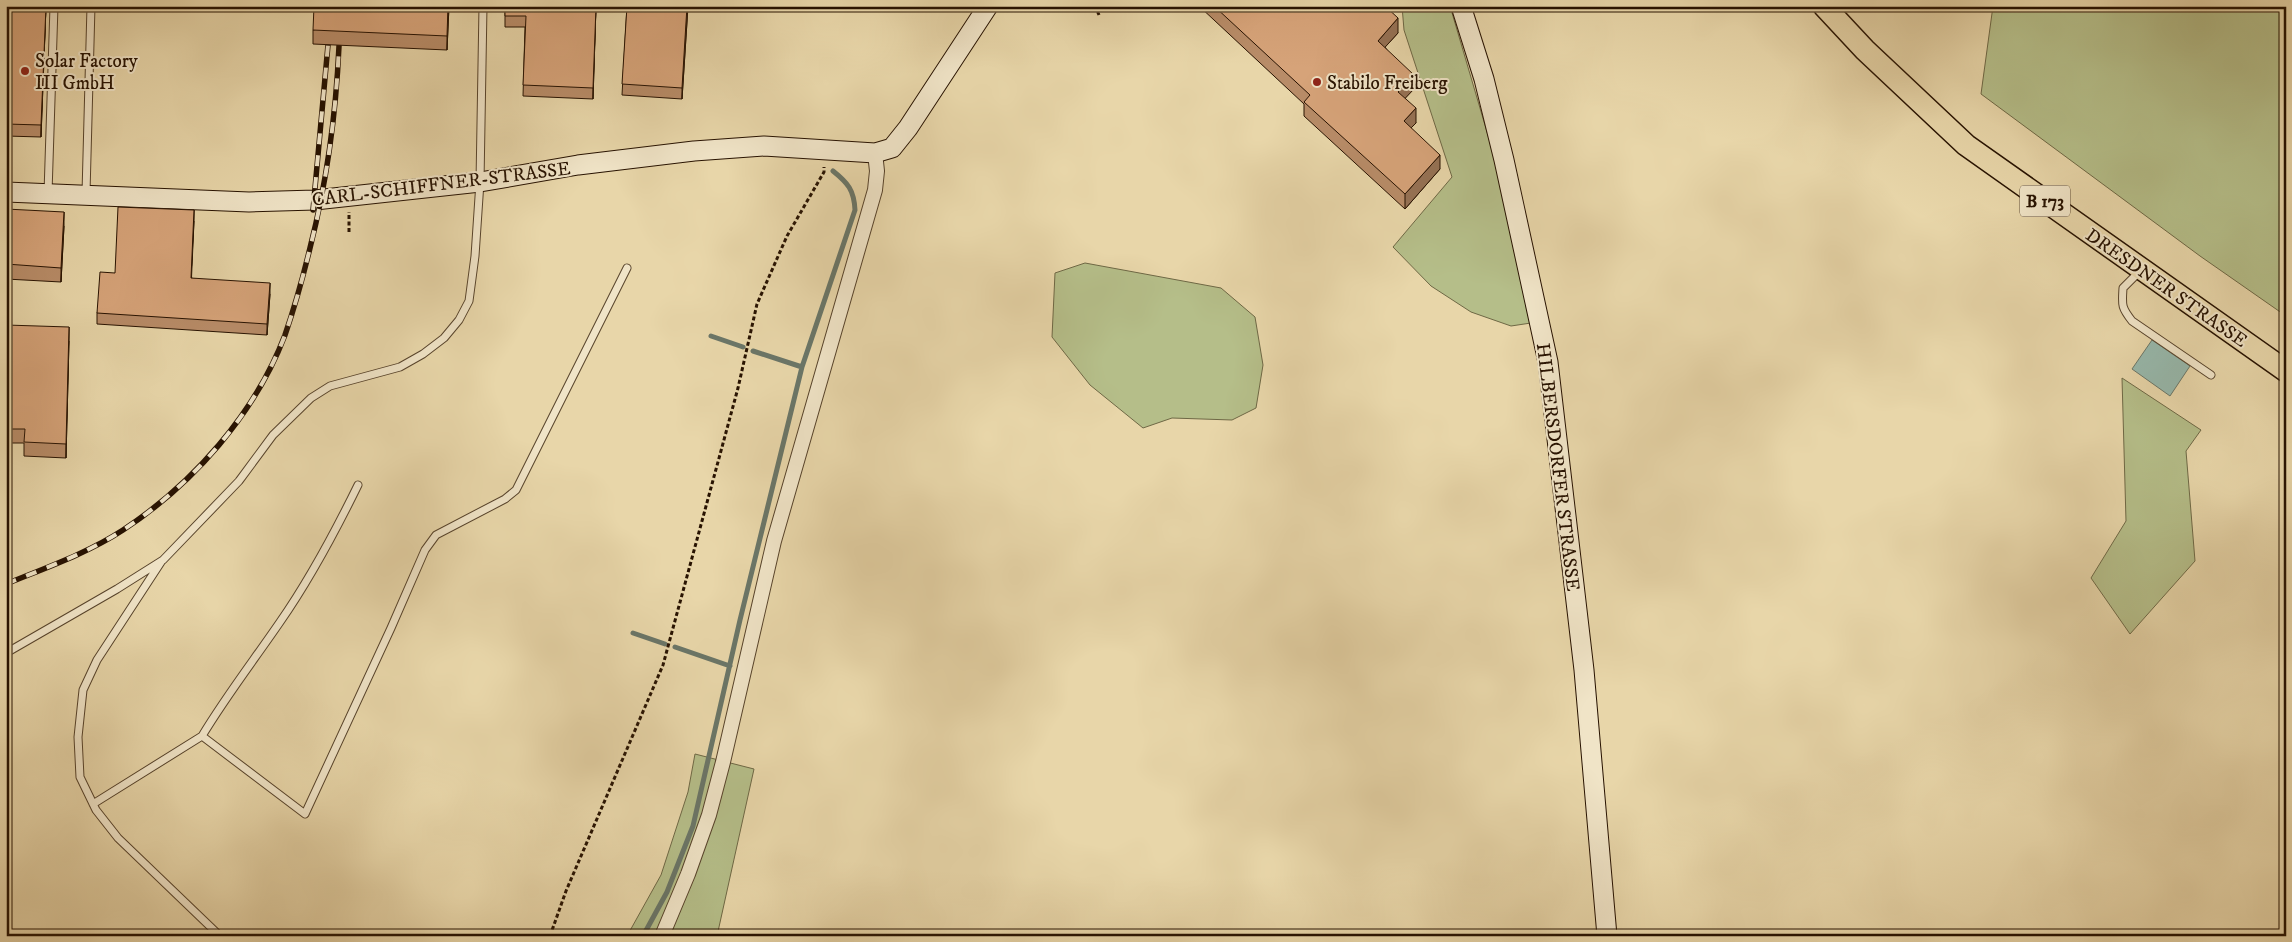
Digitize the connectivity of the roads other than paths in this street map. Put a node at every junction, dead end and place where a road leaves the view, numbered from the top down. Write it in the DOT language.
graph roads {
  1 [pos="54,6"];
  2 [pos="91,6"];
  3 [pos="483,6"];
  4 [pos="988,6"];
  5 [pos="1461,6"];
  6 [pos="1824,6"];
  7 [pos="875,153"];
  8 [pos="480,182"];
  9 [pos="6,192"];
  10 [pos="48,193"];
  11 [pos="86,194"];
  12 [pos="627,268"];
  13 [pos="2141,270"];
  14 [pos="2286,371"];
  15 [pos="2211,375"];
  16 [pos="358,486"];
  17 [pos="163,560"];
  18 [pos="6,653"];
  19 [pos="202,736"];
  20 [pos="93,804"];
  21 [pos="220,936"];
  22 [pos="662,936"];
  23 [pos="1607,936"];
  1 -- 10 [label="lane"];
  2 -- 11 [label="lane"];
  3 -- 8 [label="lane"];
  4 -- 7 [label="main road"];
  5 -- 23 [label="main road, HILBERSDORFER STRASSE"];
  6 -- 13 [label="main road, DRESDNER STRASSE / B 173"];
  7 -- 8 [label="main road, CARL-SCHIFFNER-STRASSE"];
  7 -- 22 [label="street"];
  8 -- 11 [label="main road, CARL-SCHIFFNER-STRASSE"];
  8 -- 17 [label="lane"];
  9 -- 10 [label="main road, CARL-SCHIFFNER-STRASSE"];
  10 -- 11 [label="main road, CARL-SCHIFFNER-STRASSE"];
  12 -- 19 [label="lane"];
  13 -- 14 [label="main road, DRESDNER STRASSE / B 173"];
  13 -- 15 [label="lane"];
  16 -- 19 [label="lane"];
  17 -- 18 [label="lane"];
  17 -- 20 [label="lane"];
  19 -- 20 [label="lane"];
  20 -- 21 [label="lane"];
}
